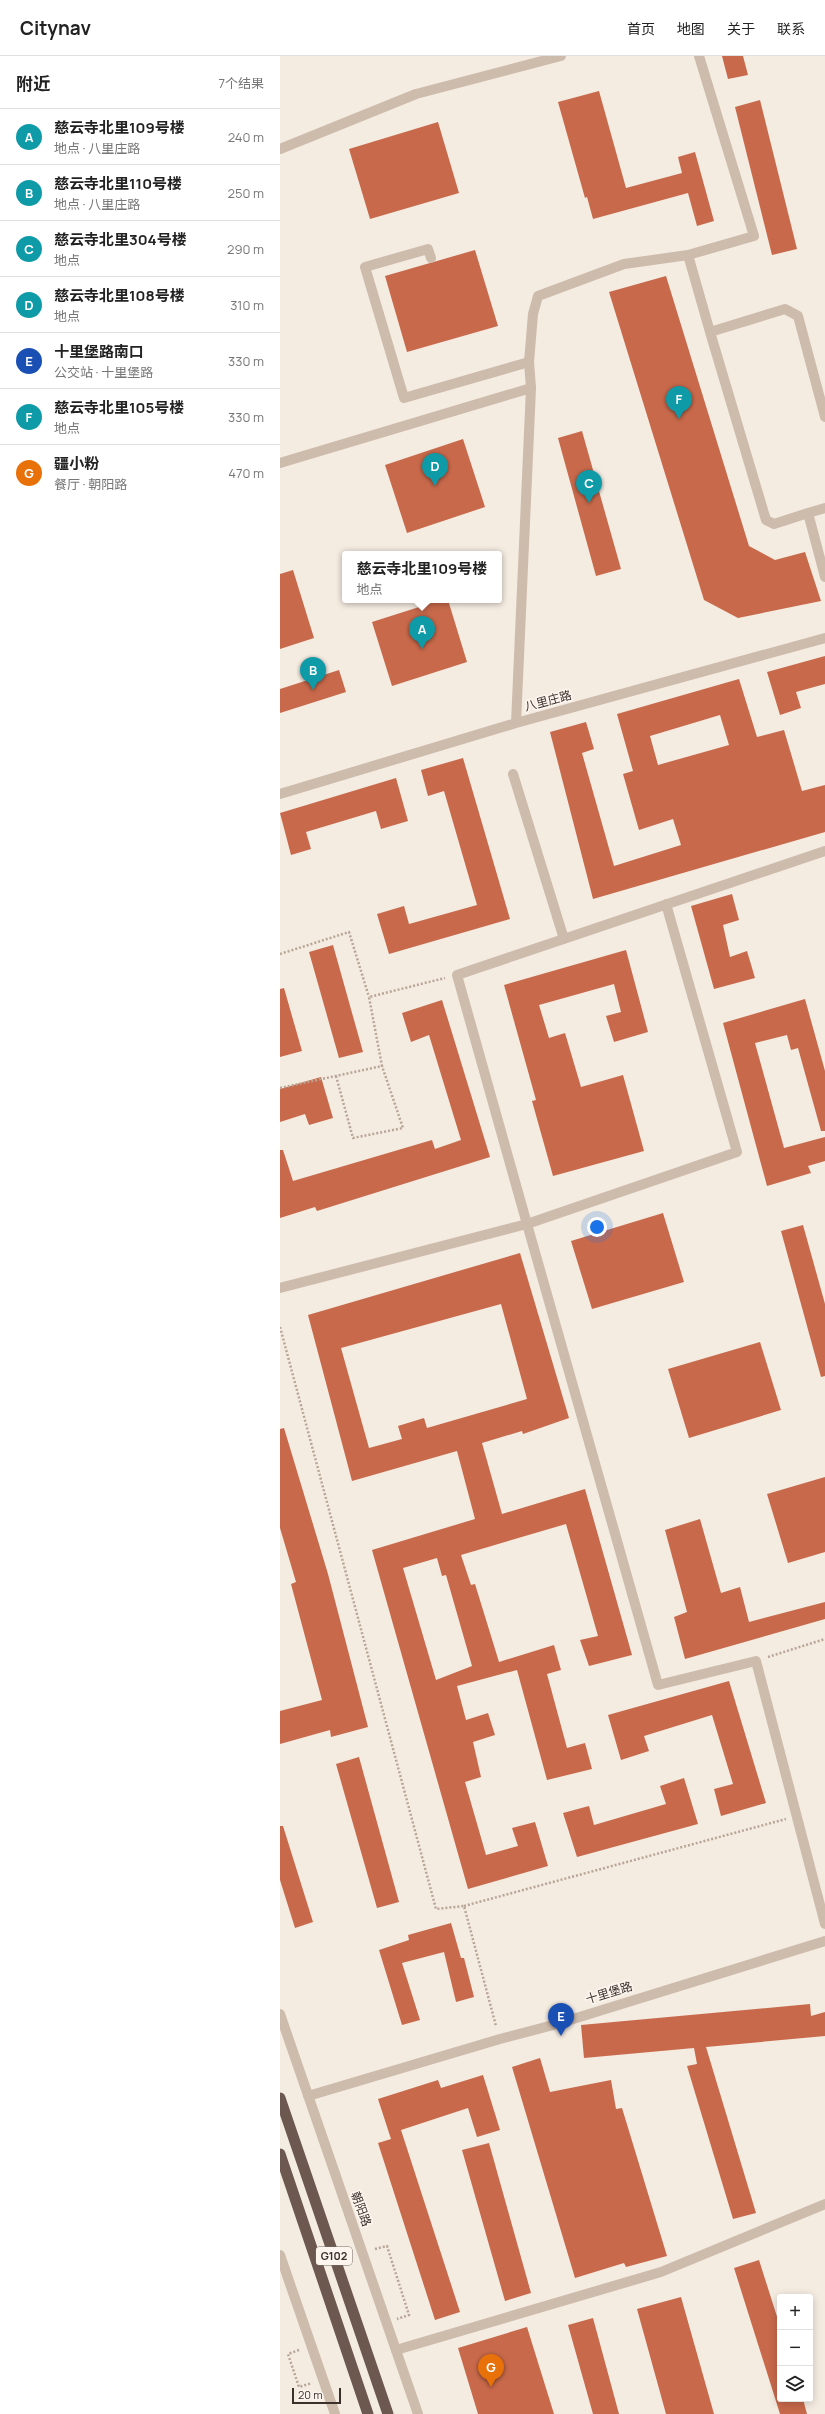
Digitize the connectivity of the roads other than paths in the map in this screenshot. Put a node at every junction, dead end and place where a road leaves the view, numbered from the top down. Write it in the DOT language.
graph roads {
  1 [pos="561,56"];
  2 [pos="699,56"];
  3 [pos="280,149"];
  4 [pos="688,255"];
  5 [pos="431,258"];
  6 [pos="710,332"];
  7 [pos="529,362"];
  8 [pos="531,388"];
  9 [pos="825,417"];
  10 [pos="280,463"];
  11 [pos="825,508"];
  12 [pos="808,513"];
  13 [pos="825,577"];
  14 [pos="825,638"];
  15 [pos="516,723"];
  16 [pos="513,774"];
  17 [pos="280,794"];
  18 [pos="825,851"];
  19 [pos="666,904"];
  20 [pos="564,939"];
  21 [pos="527,1224"];
  22 [pos="280,1288"];
  23 [pos="825,1924"];
  24 [pos="825,1941"];
  25 [pos="280,2014"];
  26 [pos="308,2096"];
  27 [pos="280,2098"];
  28 [pos="280,2154"];
  29 [pos="825,2204"];
  30 [pos="280,2255"];
  31 [pos="396,2350"];
  32 [pos="334,2414"];
  33 [pos="368,2414"];
  34 [pos="388,2414"];
  35 [pos="418,2414"];
  1 -- 3 [label="street"];
  2 -- 4 [label="street"];
  4 -- 6 [label="street"];
  4 -- 7 [label="street"];
  5 -- 7 [label="street"];
  6 -- 9 [label="street"];
  6 -- 12 [label="street"];
  7 -- 8 [label="street"];
  8 -- 10 [label="street"];
  8 -- 15 [label="street"];
  11 -- 12 [label="street"];
  12 -- 13 [label="street"];
  14 -- 15 [label="street, 八里庄路"];
  15 -- 17 [label="street, 八里庄路"];
  16 -- 20 [label="street"];
  18 -- 19 [label="street"];
  19 -- 20 [label="street"];
  19 -- 21 [label="street"];
  20 -- 21 [label="street"];
  21 -- 22 [label="street"];
  21 -- 23 [label="street"];
  24 -- 26 [label="street, 十里堡路"];
  25 -- 26 [label="street, 朝阳路"];
  26 -- 31 [label="street, 朝阳路"];
  27 -- 34 [label="highway, G102"];
  28 -- 33 [label="highway, G102"];
  29 -- 31 [label="street"];
  30 -- 32 [label="street"];
  31 -- 35 [label="street, 朝阳路"];
}
